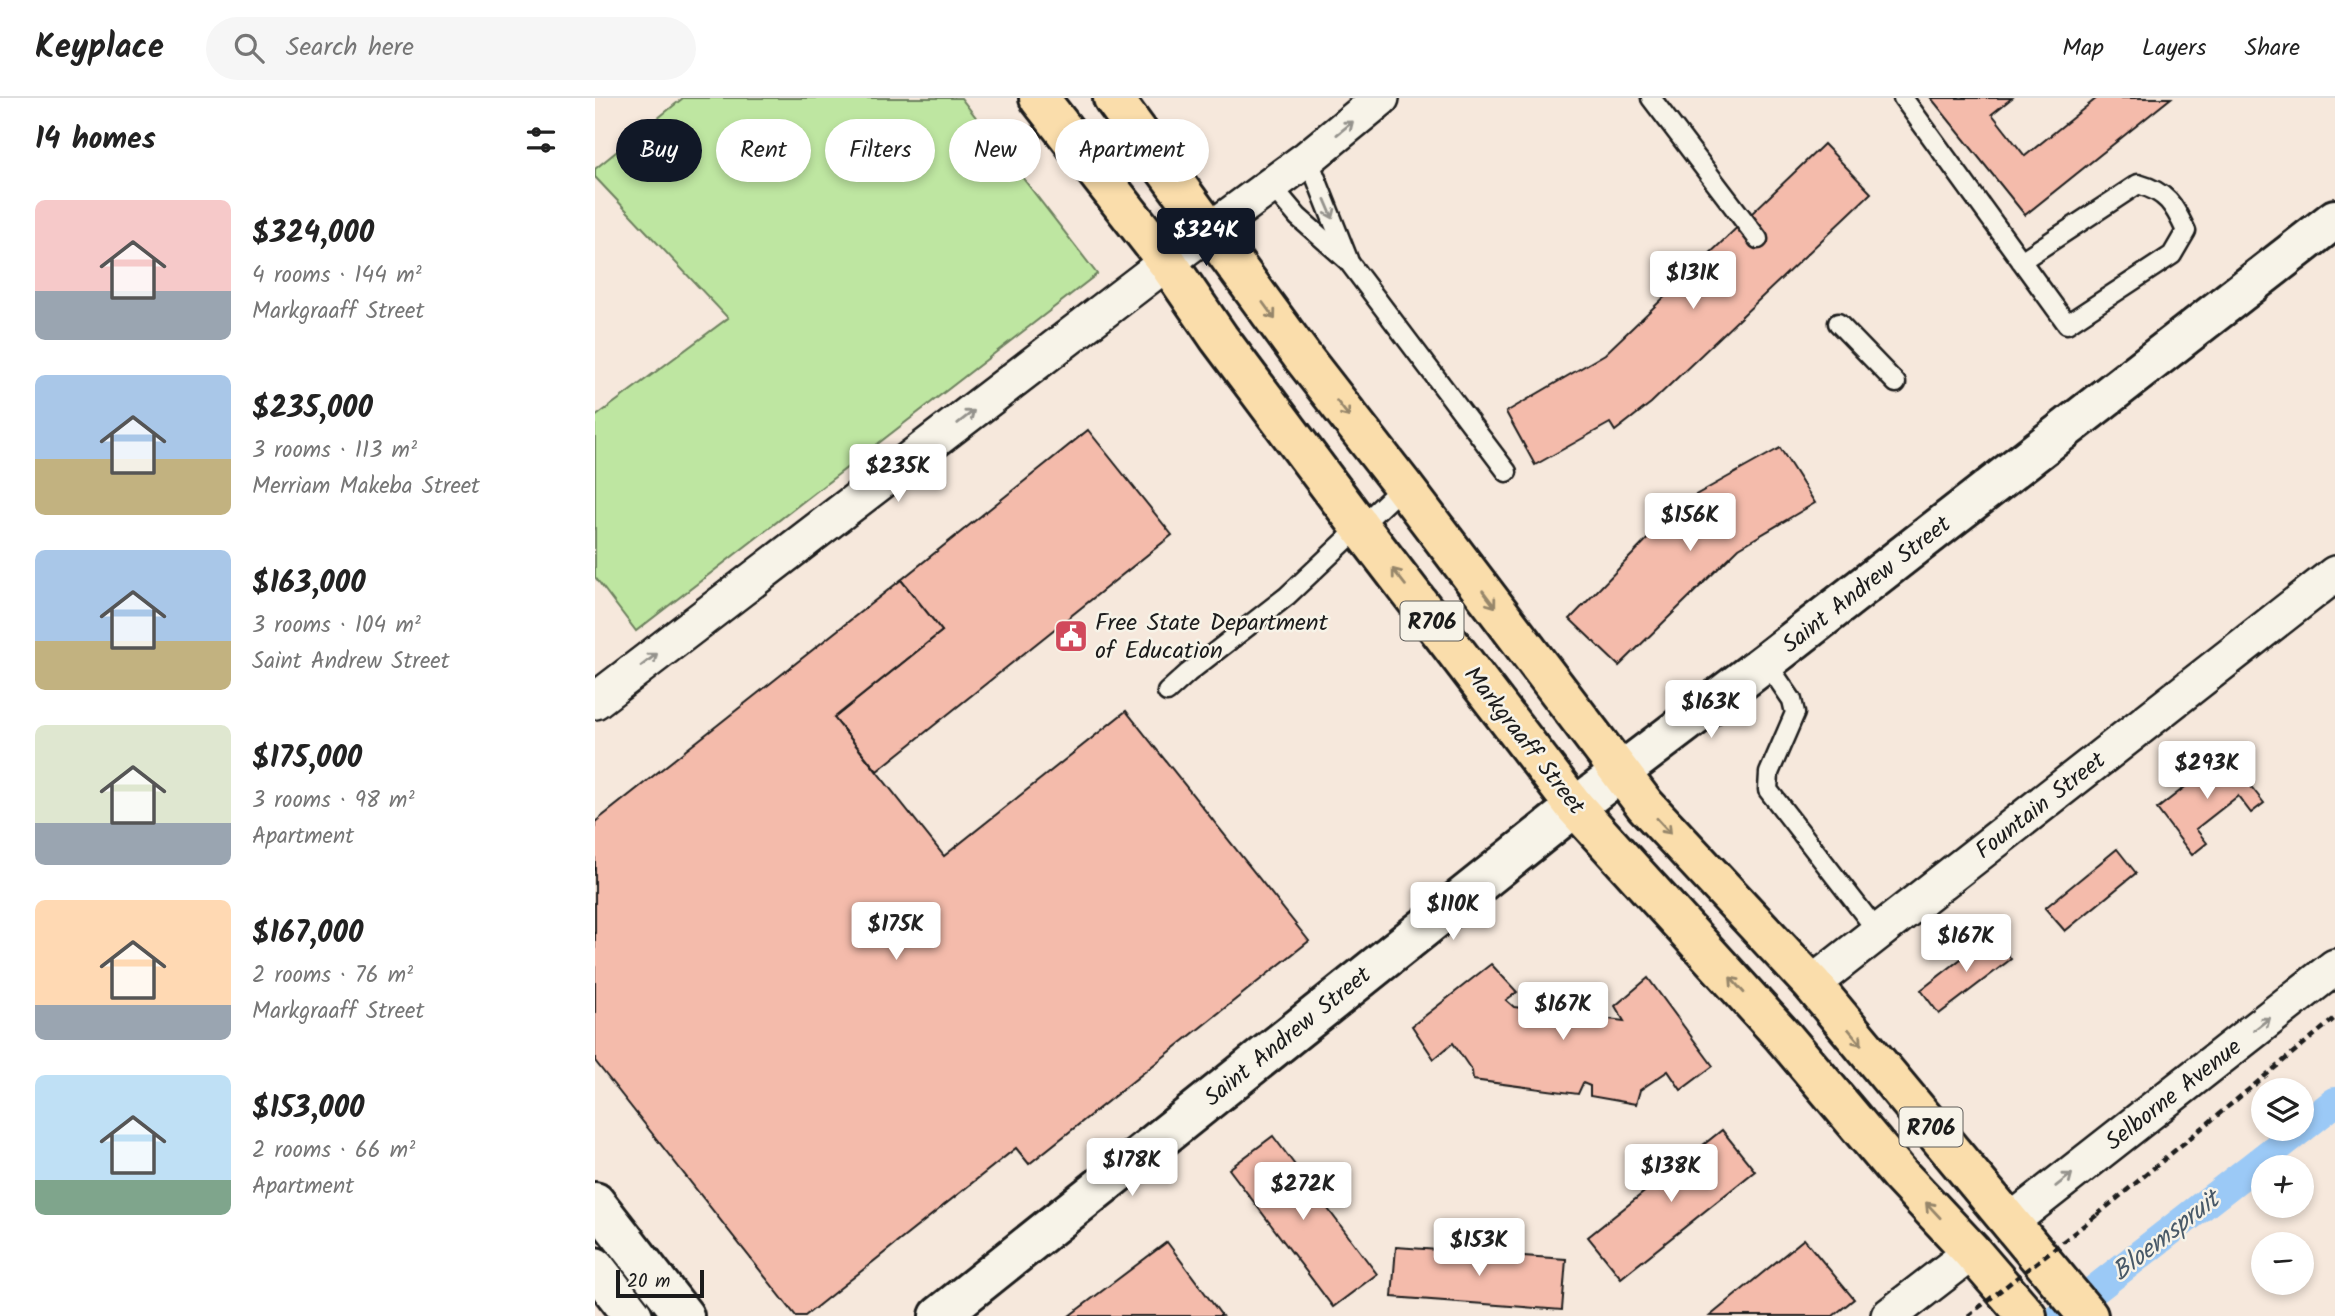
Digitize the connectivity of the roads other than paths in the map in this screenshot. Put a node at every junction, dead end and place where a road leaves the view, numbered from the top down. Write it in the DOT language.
graph roads {
  1 [pos="1039,98"];
  2 [pos="1113,98"];
  3 [pos="1381,98"];
  4 [pos="1651,98"];
  5 [pos="1903,98"];
  6 [pos="1308,158"];
  7 [pos="1271,185"];
  8 [pos="2335,219"];
  9 [pos="1210,229"];
  10 [pos="1758,239"];
  11 [pos="1348,261"];
  12 [pos="2021,261"];
  13 [pos="1167,262"];
  14 [pos="1838,323"];
  15 [pos="1896,383"];
  16 [pos="1507,472"];
  17 [pos="1403,485"];
  18 [pos="1361,527"];
  19 [pos="2335,574"];
  20 [pos="1766,662"];
  21 [pos="1167,692"];
  22 [pos="595,701"];
  23 [pos="1621,773"];
  24 [pos="1575,807"];
  25 [pos="1878,932"];
  26 [pos="2335,967"];
  27 [pos="1812,984"];
  28 [pos="1783,1036"];
  29 [pos="595,1202"];
  30 [pos="2010,1222"];
  31 [pos="1972,1252"];
  32 [pos="595,1267"];
  33 [pos="2019,1306"];
  34 [pos="633,1316"];
  35 [pos="684,1316"];
  36 [pos="939,1316"];
  37 [pos="1889,1316"];
  38 [pos="2088,1316"];
  1 -- 13 [label="main road, Markgraaff Street / R706"];
  2 -- 9 [label="main road, R706"];
  6 -- 3 [label="street, one-way"];
  4 -- 10 [label="lane"];
  5 -- 12 [label="lane"];
  6 -- 7 [label="street"];
  6 -- 11 [label="lane, one-way"];
  7 -- 9 [label="street"];
  7 -- 11 [label="lane"];
  8 -- 20 [label="street, Saint Andrew Street"];
  9 -- 13 [label="street"];
  9 -- 17 [label="main road, R706, one-way"];
  11 -- 16 [label="lane"];
  12 -- 12 [label="lane"];
  13 -- 18 [label="main road, Markgraaff Street / R706"];
  22 -- 13 [label="street, one-way"];
  14 -- 15 [label="lane"];
  17 -- 18 [label="lane"];
  17 -- 23 [label="main road, R706, one-way"];
  18 -- 21 [label="lane"];
  24 -- 18 [label="main road, Markgraaff Street / R706, one-way"];
  19 -- 25 [label="street, Fountain Street"];
  20 -- 23 [label="street, Saint Andrew Street"];
  20 -- 25 [label="lane"];
  23 -- 24 [label="street, Saint Andrew Street"];
  23 -- 27 [label="main road, R706, one-way"];
  28 -- 24 [label="main road, Markgraaff Street / R706, one-way"];
  24 -- 36 [label="street, Saint Andrew Street"];
  25 -- 27 [label="street, Fountain Street"];
  30 -- 26 [label="street, Selborne Avenue, one-way"];
  27 -- 28 [label="main road"];
  27 -- 30 [label="main road, R706, one-way"];
  31 -- 28 [label="main road, Markgraaff Street / R706, one-way"];
  29 -- 35 [label="street"];
  30 -- 38 [label="main road, R706"];
  31 -- 33 [label="main road, Markgraaff Street / R706"];
  31 -- 37 [label="street"];
  32 -- 34 [label="street"];
}
